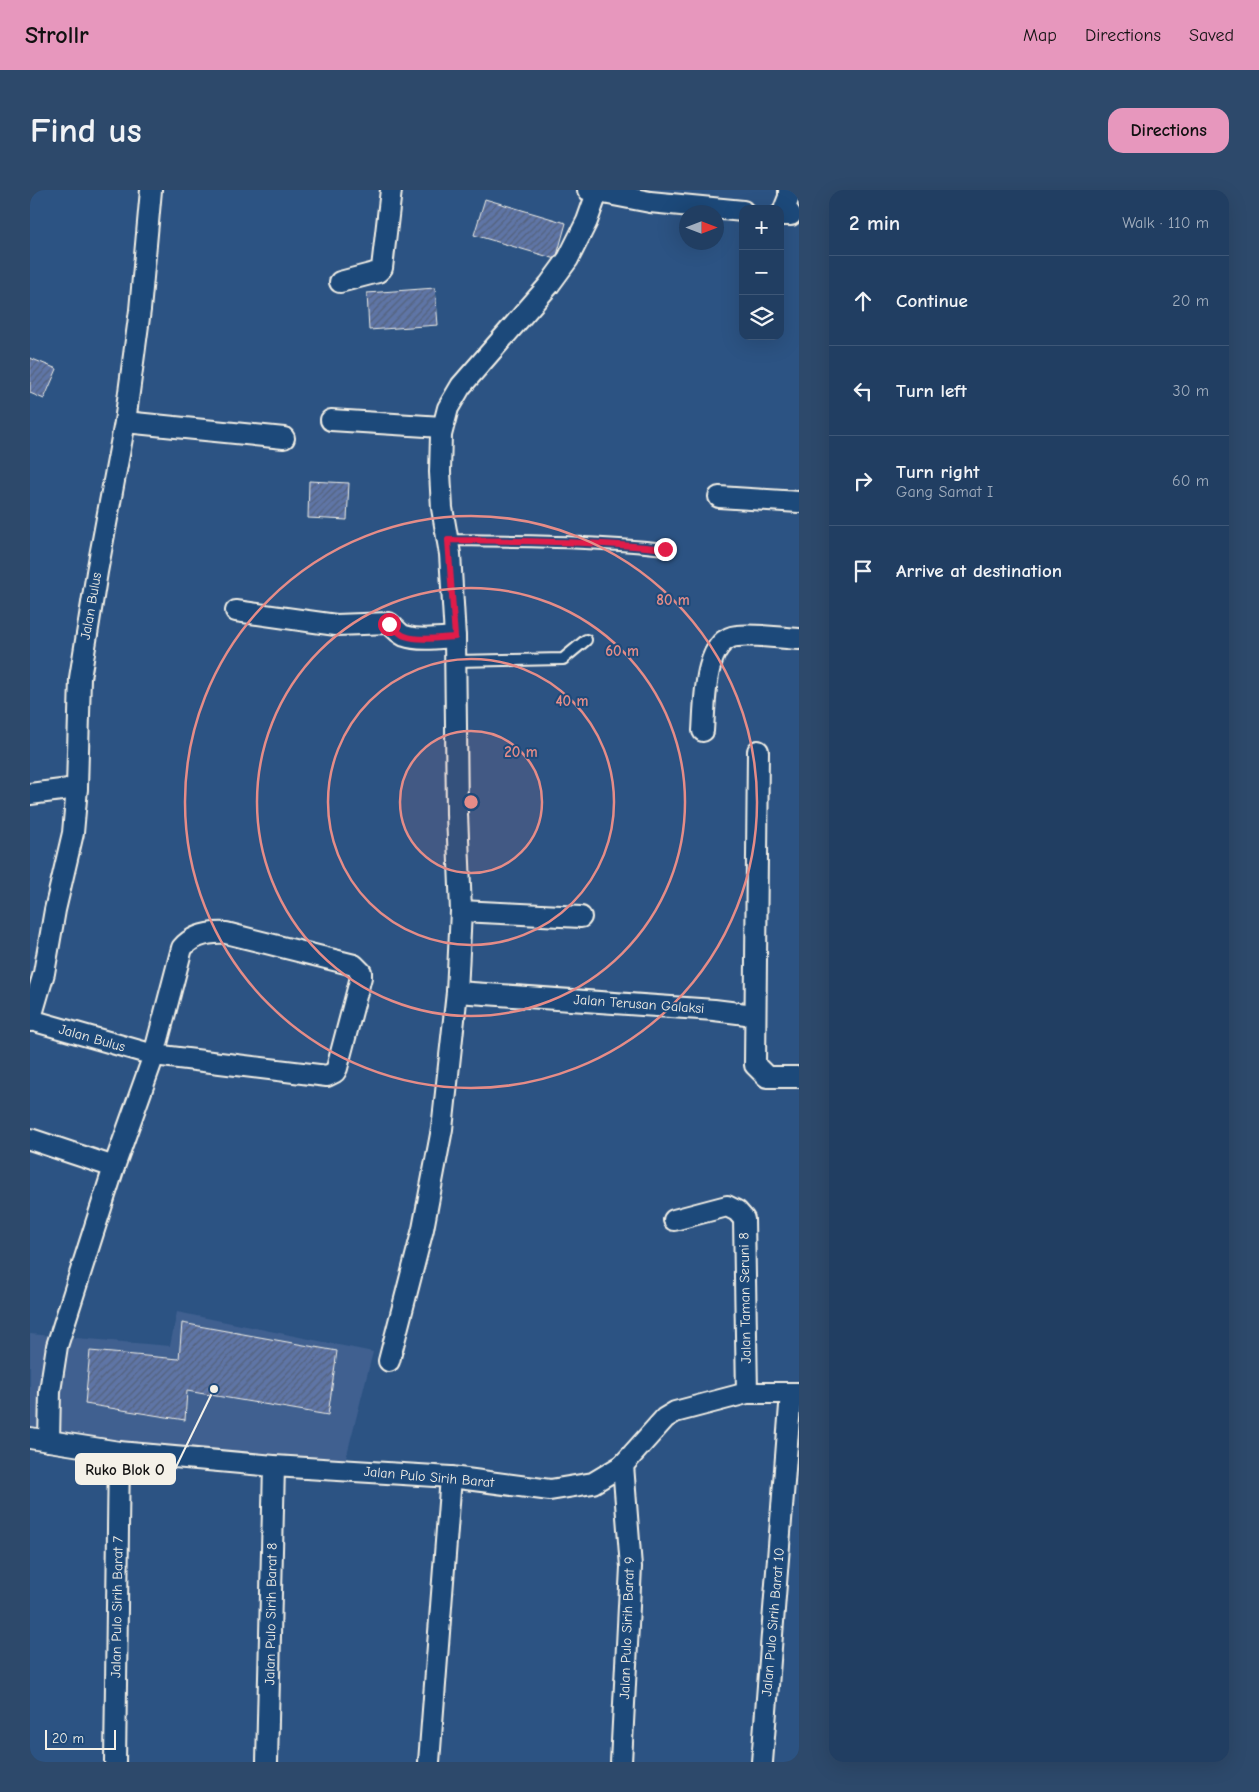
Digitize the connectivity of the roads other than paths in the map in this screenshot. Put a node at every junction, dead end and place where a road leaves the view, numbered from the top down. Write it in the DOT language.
graph roads {
  1 [pos="151,190"];
  2 [pos="391,190"];
  3 [pos="789,190"];
  4 [pos="593,191"];
  5 [pos="739,211"];
  6 [pos="784,215"];
  7 [pos="340,282"];
  8 [pos="331,420"];
  9 [pos="125,422"];
  10 [pos="442,427"];
  11 [pos="284,438"];
  12 [pos="719,497"];
  13 [pos="799,502"];
  14 [pos="448,540"];
  15 [pos="665,549"];
  16 [pos="236,611"];
  17 [pos="455,637"];
  18 [pos="799,639"];
  19 [pos="586,640"];
  20 [pos="455,661"];
  21 [pos="703,731"];
  22 [pos="758,751"];
  23 [pos="77,788"];
  24 [pos="30,794"];
  25 [pos="461,911"];
  26 [pos="581,917"];
  27 [pos="457,992"];
  28 [pos="754,1015"];
  29 [pos="31,1020"];
  30 [pos="154,1056"];
  31 [pos="799,1077"];
  32 [pos="30,1139"];
  33 [pos="114,1167"];
  34 [pos="674,1220"];
  35 [pos="389,1361"];
  36 [pos="747,1393"];
  37 [pos="795,1393"];
  38 [pos="40,1439"];
  39 [pos="118,1452"];
  40 [pos="623,1465"];
  41 [pos="274,1466"];
  42 [pos="452,1477"];
  43 [pos="115,1762"];
  44 [pos="267,1762"];
  45 [pos="429,1762"];
  46 [pos="621,1762"];
  47 [pos="762,1762"];
  1 -- 9 [label="street, Jalan Bulus"];
  2 -- 7 [label="street"];
  3 -- 6 [label="street"];
  4 -- 5 [label="street"];
  4 -- 10 [label="street"];
  8 -- 10 [label="street"];
  9 -- 11 [label="street"];
  9 -- 23 [label="street, Jalan Bulus"];
  10 -- 14 [label="street"];
  12 -- 13 [label="street"];
  14 -- 15 [label="lane"];
  14 -- 17 [label="street"];
  16 -- 17 [label="street"];
  17 -- 20 [label="street"];
  18 -- 21 [label="street"];
  19 -- 20 [label="lane"];
  20 -- 25 [label="street"];
  22 -- 28 [label="street"];
  23 -- 24 [label="street"];
  23 -- 29 [label="street, Jalan Bulus"];
  25 -- 26 [label="street"];
  25 -- 27 [label="street"];
  27 -- 28 [label="street, Jalan Terusan Galaksi"];
  27 -- 35 [label="street"];
  28 -- 31 [label="street"];
  29 -- 30 [label="street, Jalan Bulus"];
  30 -- 30 [label="street, Jalan Bulus"];
  30 -- 33 [label="street"];
  32 -- 33 [label="street"];
  33 -- 38 [label="street"];
  34 -- 36 [label="street, Jalan Taman Seruni 8"];
  36 -- 37 [label="street, Jalan Pulo Sirih Barat"];
  36 -- 40 [label="street, Jalan Pulo Sirih Barat"];
  37 -- 47 [label="street, Jalan Pulo Sirih Barat 10"];
  38 -- 39 [label="street, Jalan Pulo Sirih Barat"];
  39 -- 41 [label="street, Jalan Pulo Sirih Barat"];
  39 -- 43 [label="street, Jalan Pulo Sirih Barat 7"];
  40 -- 42 [label="street, Jalan Pulo Sirih Barat"];
  40 -- 46 [label="street, Jalan Pulo Sirih Barat 9"];
  41 -- 42 [label="street, Jalan Pulo Sirih Barat"];
  41 -- 44 [label="street, Jalan Pulo Sirih Barat 8"];
  42 -- 45 [label="street"];
}
